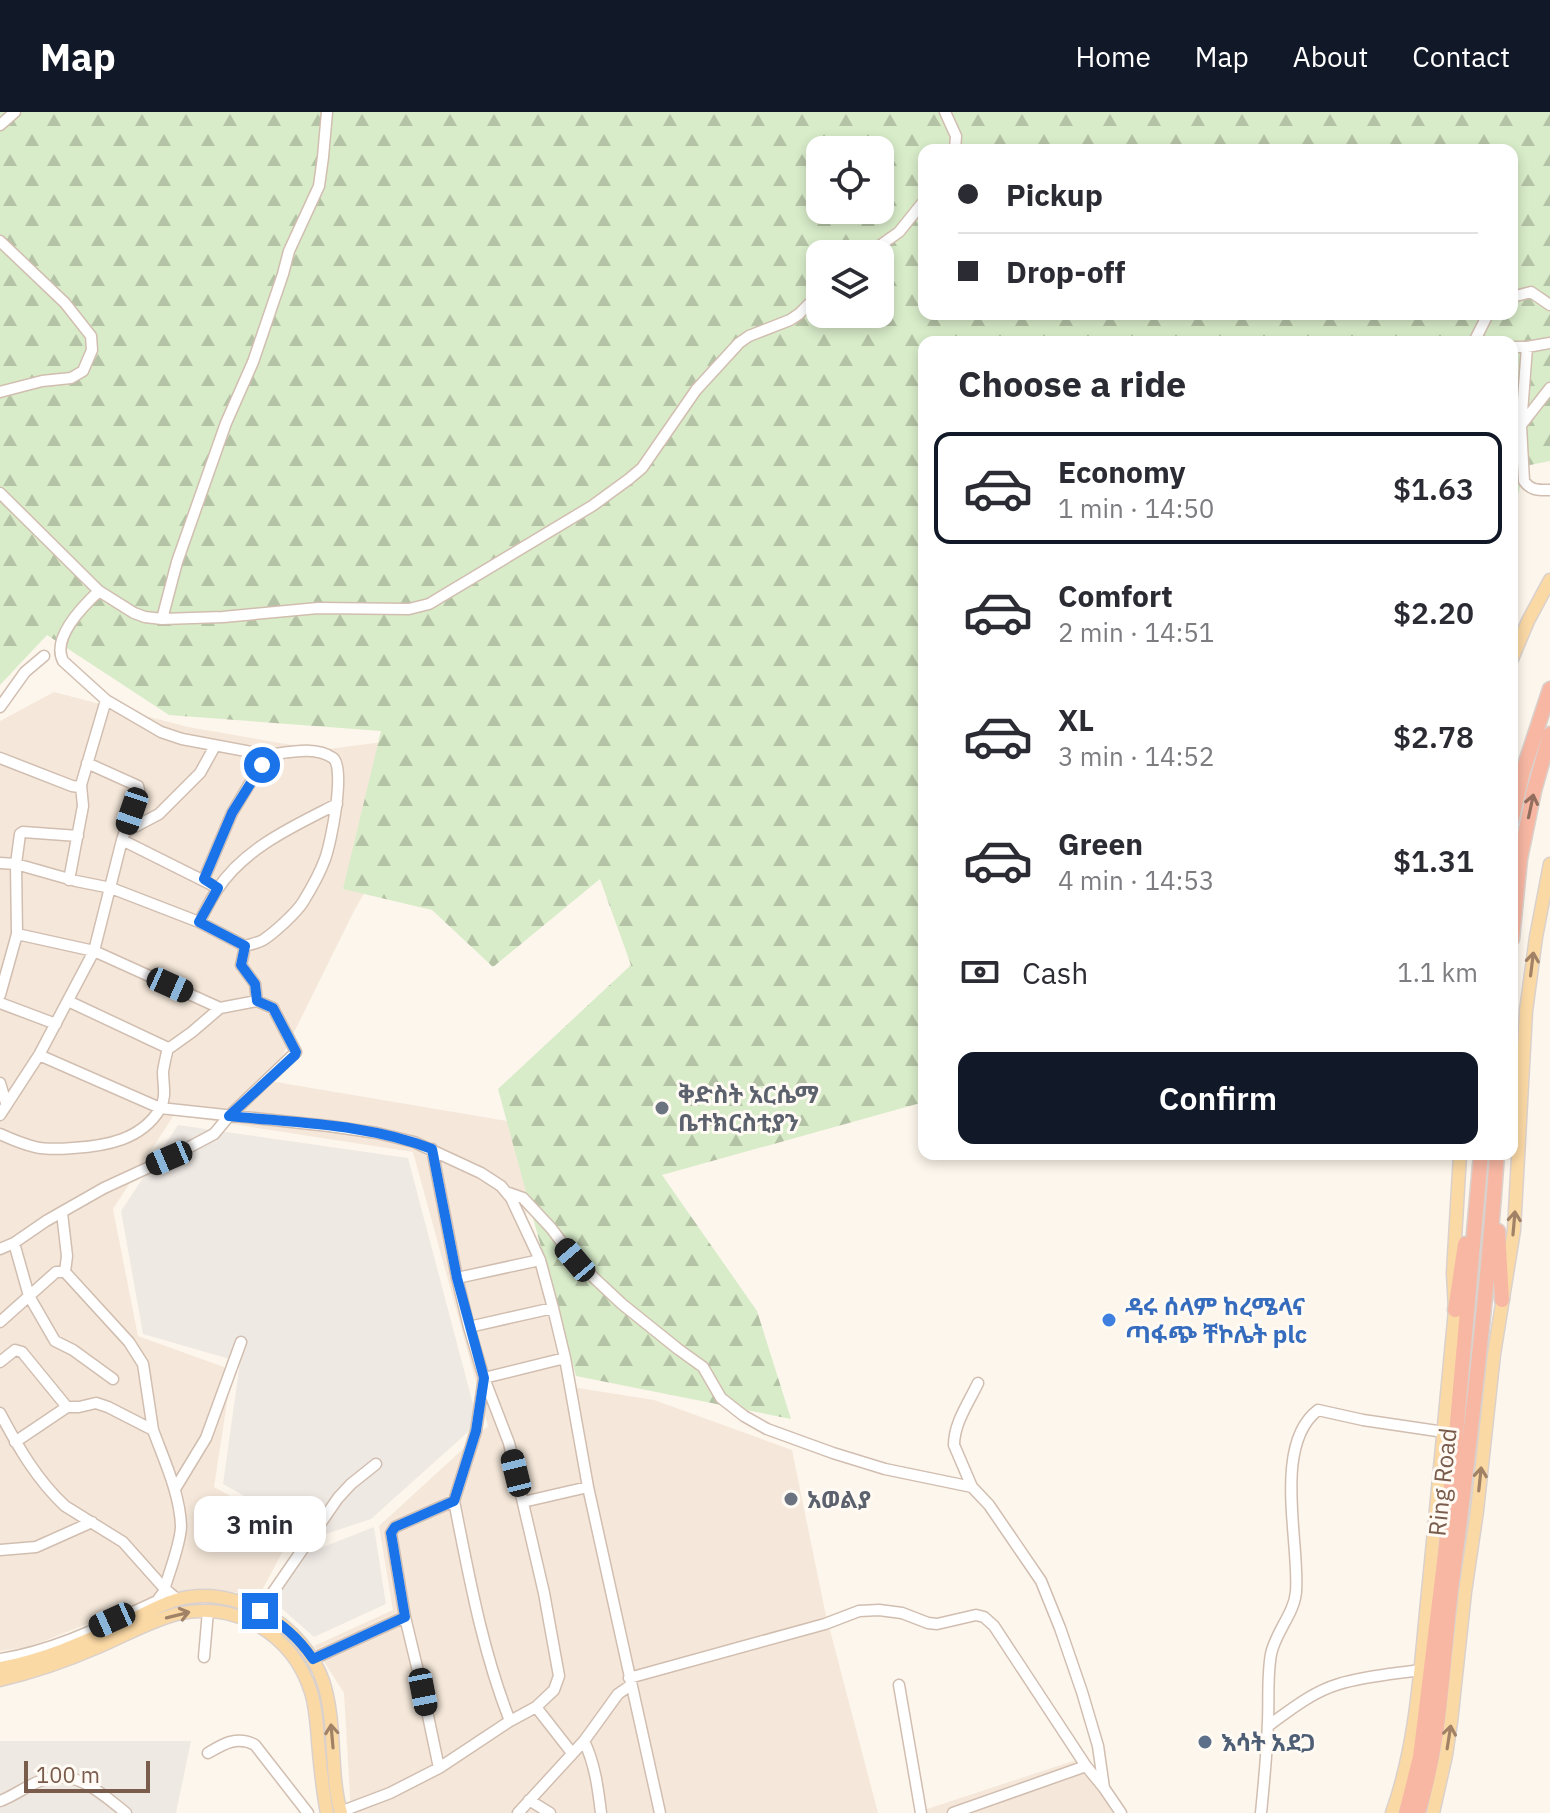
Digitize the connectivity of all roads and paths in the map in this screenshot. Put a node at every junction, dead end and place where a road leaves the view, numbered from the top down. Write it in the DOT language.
graph roads {
  1 [pos="15,112"];
  2 [pos="327,112"];
  3 [pos="945,112"];
  4 [pos="0,125"];
  5 [pos="955,144"];
  6 [pos="918,208"];
  7 [pos="888,240"];
  8 [pos="0,241"];
  9 [pos="1518,295"];
  10 [pos="1550,305"];
  11 [pos="806,307"];
  12 [pos="1550,343"];
  13 [pos="1518,347"];
  14 [pos="1527,347"];
  15 [pos="1550,388"];
  16 [pos="0,392"];
  17 [pos="1521,426"];
  18 [pos="1550,490"];
  19 [pos="0,493"];
  20 [pos="1550,580"];
  21 [pos="99,591"];
  22 [pos="162,619"];
  23 [pos="1518,645"];
  24 [pos="44,656"];
  25 [pos="1550,689"];
  26 [pos="106,700"];
  27 [pos="0,707"];
  28 [pos="1550,734"];
  29 [pos="215,746"];
  30 [pos="267,755"];
  31 [pos="0,758"];
  32 [pos="87,763"];
  33 [pos="81,785"];
  34 [pos="1518,792"];
  35 [pos="337,804"];
  36 [pos="78,836"];
  37 [pos="123,836"];
  38 [pos="0,863"];
  39 [pos="16,864"];
  40 [pos="1550,864"];
  41 [pos="204,879"];
  42 [pos="1518,879"];
  43 [pos="69,880"];
  44 [pos="111,888"];
  45 [pos="218,888"];
  46 [pos="199,922"];
  47 [pos="17,934"];
  48 [pos="245,946"];
  49 [pos="94,951"];
  50 [pos="0,995"];
  51 [pos="68,1001"];
  52 [pos="257,1001"];
  53 [pos="0,1003"];
  54 [pos="220,1008"];
  55 [pos="56,1024"];
  56 [pos="168,1048"];
  57 [pos="39,1055"];
  58 [pos="0,1083"];
  59 [pos="6,1103"];
  60 [pos="160,1108"];
  61 [pos="0,1115"];
  62 [pos="229,1116"];
  63 [pos="0,1134"];
  64 [pos="432,1149"];
  65 [pos="1518,1157"];
  66 [pos="1460,1160"];
  67 [pos="1481,1160"];
  68 [pos="1497,1160"];
  69 [pos="1518,1160"];
  70 [pos="506,1192"];
  71 [pos="1479,1198"];
  72 [pos="1494,1203"];
  73 [pos="62,1213"];
  74 [pos="14,1243"];
  75 [pos="0,1249"];
  76 [pos="540,1260"];
  77 [pos="65,1272"];
  78 [pos="457,1278"];
  79 [pos="29,1296"];
  80 [pos="1502,1300"];
  81 [pos="553,1308"];
  82 [pos="1455,1310"];
  83 [pos="0,1322"];
  84 [pos="469,1327"];
  85 [pos="241,1342"];
  86 [pos="565,1358"];
  87 [pos="0,1362"];
  88 [pos="1469,1374"];
  89 [pos="484,1378"];
  90 [pos="113,1379"];
  91 [pos="978,1383"];
  92 [pos="67,1407"];
  93 [pos="0,1413"];
  94 [pos="153,1430"];
  95 [pos="1444,1432"];
  96 [pos="14,1439"];
  97 [pos="0,1445"];
  98 [pos="376,1464"];
  99 [pos="588,1487"];
  100 [pos="972,1487"];
  101 [pos="175,1489"];
  102 [pos="454,1501"];
  103 [pos="523,1502"];
  104 [pos="92,1522"];
  105 [pos="0,1550"];
  106 [pos="164,1588"];
  107 [pos="215,1597"];
  108 [pos="175,1600"];
  109 [pos="157,1601"];
  110 [pos="211,1611"];
  111 [pos="260,1611"];
  112 [pos="405,1617"];
  113 [pos="204,1657"];
  114 [pos="0,1659"];
  115 [pos="313,1659"];
  116 [pos="0,1668"];
  117 [pos="1420,1670"];
  118 [pos="0,1680"];
  119 [pos="630,1682"];
  120 [pos="899,1685"];
  121 [pos="536,1707"];
  122 [pos="510,1721"];
  123 [pos="1268,1726"];
  124 [pos="584,1741"];
  125 [pos="208,1753"];
  126 [pos="572,1753"];
  127 [pos="1086,1766"];
  128 [pos="439,1768"];
  129 [pos="1104,1788"];
  130 [pos="529,1800"];
  131 [pos="0,1801"];
  132 [pos="1116,1811"];
  133 [pos="126,1813"];
  134 [pos="308,1813"];
  135 [pos="336,1813"];
  136 [pos="518,1813"];
  137 [pos="550,1813"];
  138 [pos="601,1813"];
  139 [pos="660,1813"];
  140 [pos="921,1813"];
  141 [pos="953,1813"];
  142 [pos="1261,1813"];
  143 [pos="1392,1813"];
  144 [pos="1406,1813"];
  145 [pos="1418,1813"];
  146 [pos="1433,1813"];
  1 -- 4 [label="street"];
  2 -- 22 [label="street"];
  3 -- 5 [label="street"];
  6 -- 7 [label="street"];
  8 -- 16 [label="street"];
  9 -- 10 [label="street"];
  11 -- 22 [label="street"];
  12 -- 14 [label="street"];
  13 -- 14 [label="street"];
  14 -- 17 [label="street"];
  15 -- 17 [label="street"];
  17 -- 18 [label="street"];
  19 -- 21 [label="street"];
  20 -- 23 [label="main road"];
  21 -- 22 [label="street"];
  21 -- 26 [label="street"];
  24 -- 27 [label="street"];
  25 -- 34 [label="highway"];
  26 -- 29 [label="street"];
  26 -- 32 [label="street"];
  42 -- 28 [label="highway, one-way"];
  29 -- 30 [label="street"];
  29 -- 37 [label="street"];
  30 -- 35 [label="street"];
  30 -- 41 [label="street"];
  31 -- 33 [label="street"];
  32 -- 33 [label="street"];
  32 -- 37 [label="street"];
  33 -- 36 [label="street"];
  35 -- 45 [label="street"];
  35 -- 48 [label="street"];
  36 -- 39 [label="street"];
  36 -- 43 [label="street"];
  37 -- 41 [label="street"];
  37 -- 44 [label="street"];
  38 -- 39 [label="street"];
  39 -- 43 [label="street"];
  39 -- 47 [label="street"];
  65 -- 40 [label="main road, Ring Road, one-way"];
  41 -- 45 [label="street"];
  43 -- 44 [label="street"];
  44 -- 46 [label="street"];
  44 -- 49 [label="street"];
  45 -- 46 [label="street"];
  46 -- 48 [label="street"];
  47 -- 49 [label="street"];
  47 -- 50 [label="street"];
  48 -- 52 [label="street"];
  49 -- 51 [label="street"];
  49 -- 54 [label="street"];
  51 -- 55 [label="street"];
  51 -- 56 [label="street"];
  52 -- 54 [label="street"];
  52 -- 62 [label="street"];
  53 -- 55 [label="street"];
  54 -- 56 [label="street"];
  55 -- 57 [label="street"];
  56 -- 60 [label="street"];
  57 -- 59 [label="street"];
  57 -- 60 [label="street"];
  58 -- 59 [label="street"];
  59 -- 61 [label="street"];
  60 -- 62 [label="street"];
  60 -- 63 [label="street"];
  62 -- 64 [label="street"];
  62 -- 73 [label="street"];
  64 -- 70 [label="street"];
  64 -- 78 [label="street"];
  66 -- 82 [label="main road"];
  67 -- 71 [label="highway, Ring Road"];
  68 -- 72 [label="highway, Ring Road"];
  80 -- 69 [label="main road, Ring Road, one-way"];
  70 -- 76 [label="street"];
  70 -- 100 [label="street"];
  71 -- 82 [label="highway"];
  71 -- 88 [label="highway, Ring Road"];
  72 -- 80 [label="highway"];
  72 -- 88 [label="highway, Ring Road"];
  73 -- 74 [label="street"];
  73 -- 77 [label="street"];
  74 -- 75 [label="street"];
  74 -- 79 [label="street"];
  76 -- 78 [label="street"];
  76 -- 81 [label="street"];
  77 -- 79 [label="street"];
  77 -- 94 [label="street"];
  78 -- 84 [label="street"];
  79 -- 83 [label="street"];
  79 -- 90 [label="street"];
  146 -- 80 [label="main road, Ring Road, one-way"];
  81 -- 84 [label="street"];
  81 -- 86 [label="street"];
  82 -- 95 [label="main road"];
  84 -- 89 [label="street"];
  85 -- 101 [label="street"];
  86 -- 89 [label="street"];
  86 -- 99 [label="street"];
  87 -- 92 [label="street"];
  88 -- 144 [label="highway, Ring Road"];
  88 -- 145 [label="highway, Ring Road"];
  89 -- 102 [label="street"];
  89 -- 103 [label="street"];
  91 -- 100 [label="street"];
  92 -- 94 [label="street"];
  92 -- 96 [label="street"];
  93 -- 96 [label="street"];
  94 -- 101 [label="street"];
  95 -- 117 [label="main road"];
  95 -- 123 [label="street"];
  96 -- 97 [label="street"];
  96 -- 104 [label="street"];
  98 -- 111 [label="street"];
  99 -- 103 [label="street"];
  99 -- 119 [label="street"];
  100 -- 129 [label="street"];
  101 -- 106 [label="street"];
  102 -- 112 [label="street"];
  102 -- 122 [label="street"];
  103 -- 121 [label="street"];
  104 -- 105 [label="street"];
  104 -- 106 [label="street"];
  106 -- 108 [label="street"];
  106 -- 109 [label="street"];
  107 -- 108 [label="main road"];
  107 -- 110 [label="main road"];
  107 -- 111 [label="main road"];
  108 -- 109 [label="street"];
  108 -- 116 [label="main road"];
  109 -- 114 [label="street"];
  110 -- 113 [label="street"];
  118 -- 110 [label="main road, one-way"];
  110 -- 135 [label="main road"];
  111 -- 115 [label="main road"];
  112 -- 115 [label="street"];
  112 -- 128 [label="street"];
  135 -- 115 [label="main road, one-way"];
  117 -- 123 [label="street"];
  117 -- 143 [label="main road"];
  119 -- 124 [label="street"];
  119 -- 127 [label="street"];
  119 -- 139 [label="street"];
  120 -- 140 [label="street"];
  121 -- 122 [label="street"];
  121 -- 126 [label="street"];
  122 -- 128 [label="street"];
  123 -- 142 [label="street"];
  124 -- 126 [label="street"];
  124 -- 138 [label="street"];
  125 -- 134 [label="street"];
  126 -- 130 [label="street"];
  127 -- 129 [label="street"];
  127 -- 141 [label="street"];
  128 -- 135 [label="street"];
  129 -- 132 [label="street"];
  130 -- 136 [label="street"];
  130 -- 137 [label="street"];
  131 -- 133 [label="street"];
}
